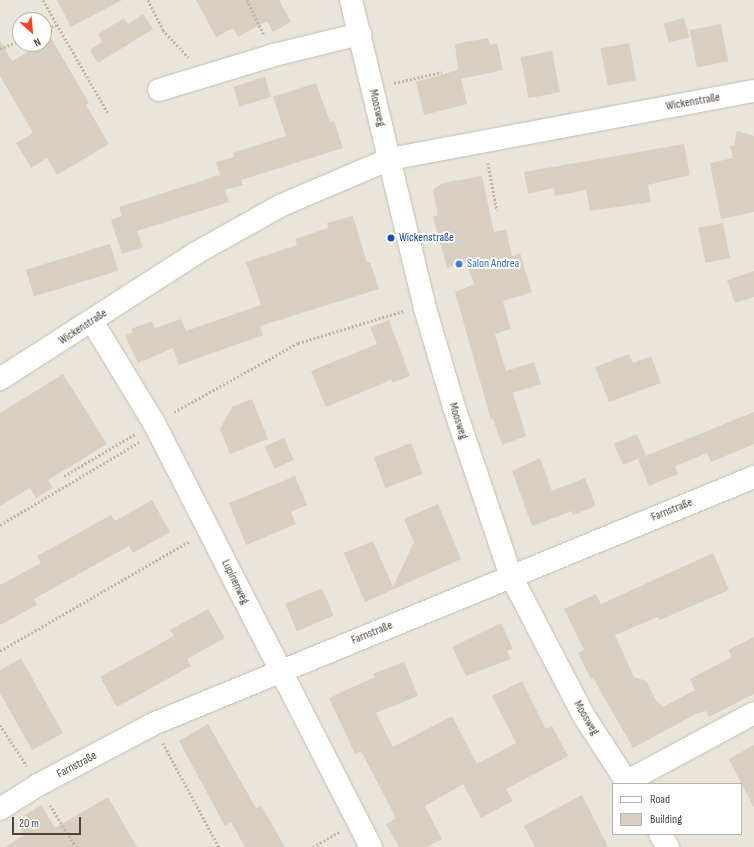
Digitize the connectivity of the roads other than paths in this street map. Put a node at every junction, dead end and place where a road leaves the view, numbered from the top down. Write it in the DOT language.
graph roads {
  1 [pos="351,0"];
  2 [pos="360,34"];
  3 [pos="160,90"];
  4 [pos="754,91"];
  5 [pos="390,158"];
  6 [pos="92,321"];
  7 [pos="0,379"];
  8 [pos="754,477"];
  9 [pos="511,576"];
  10 [pos="280,671"];
  11 [pos="754,713"];
  12 [pos="627,783"];
  13 [pos="0,809"];
  14 [pos="661,835"];
  15 [pos="370,847"];
  16 [pos="668,847"];
  1 -- 2 [label="street, Moosweg"];
  2 -- 3 [label="street"];
  2 -- 5 [label="street, Moosweg"];
  4 -- 5 [label="street, Wickenstraße"];
  5 -- 6 [label="street, Wickenstraße"];
  5 -- 9 [label="street, Moosweg"];
  6 -- 7 [label="street, Wickenstraße"];
  6 -- 10 [label="street, Lupinenweg"];
  8 -- 9 [label="street, Farnstraße"];
  9 -- 10 [label="street, Farnstraße"];
  9 -- 12 [label="street, Moosweg"];
  10 -- 13 [label="street, Farnstraße"];
  10 -- 15 [label="street, Lupinenweg"];
  11 -- 12 [label="street, Moosweg"];
  14 -- 16 [label="street"];
}
